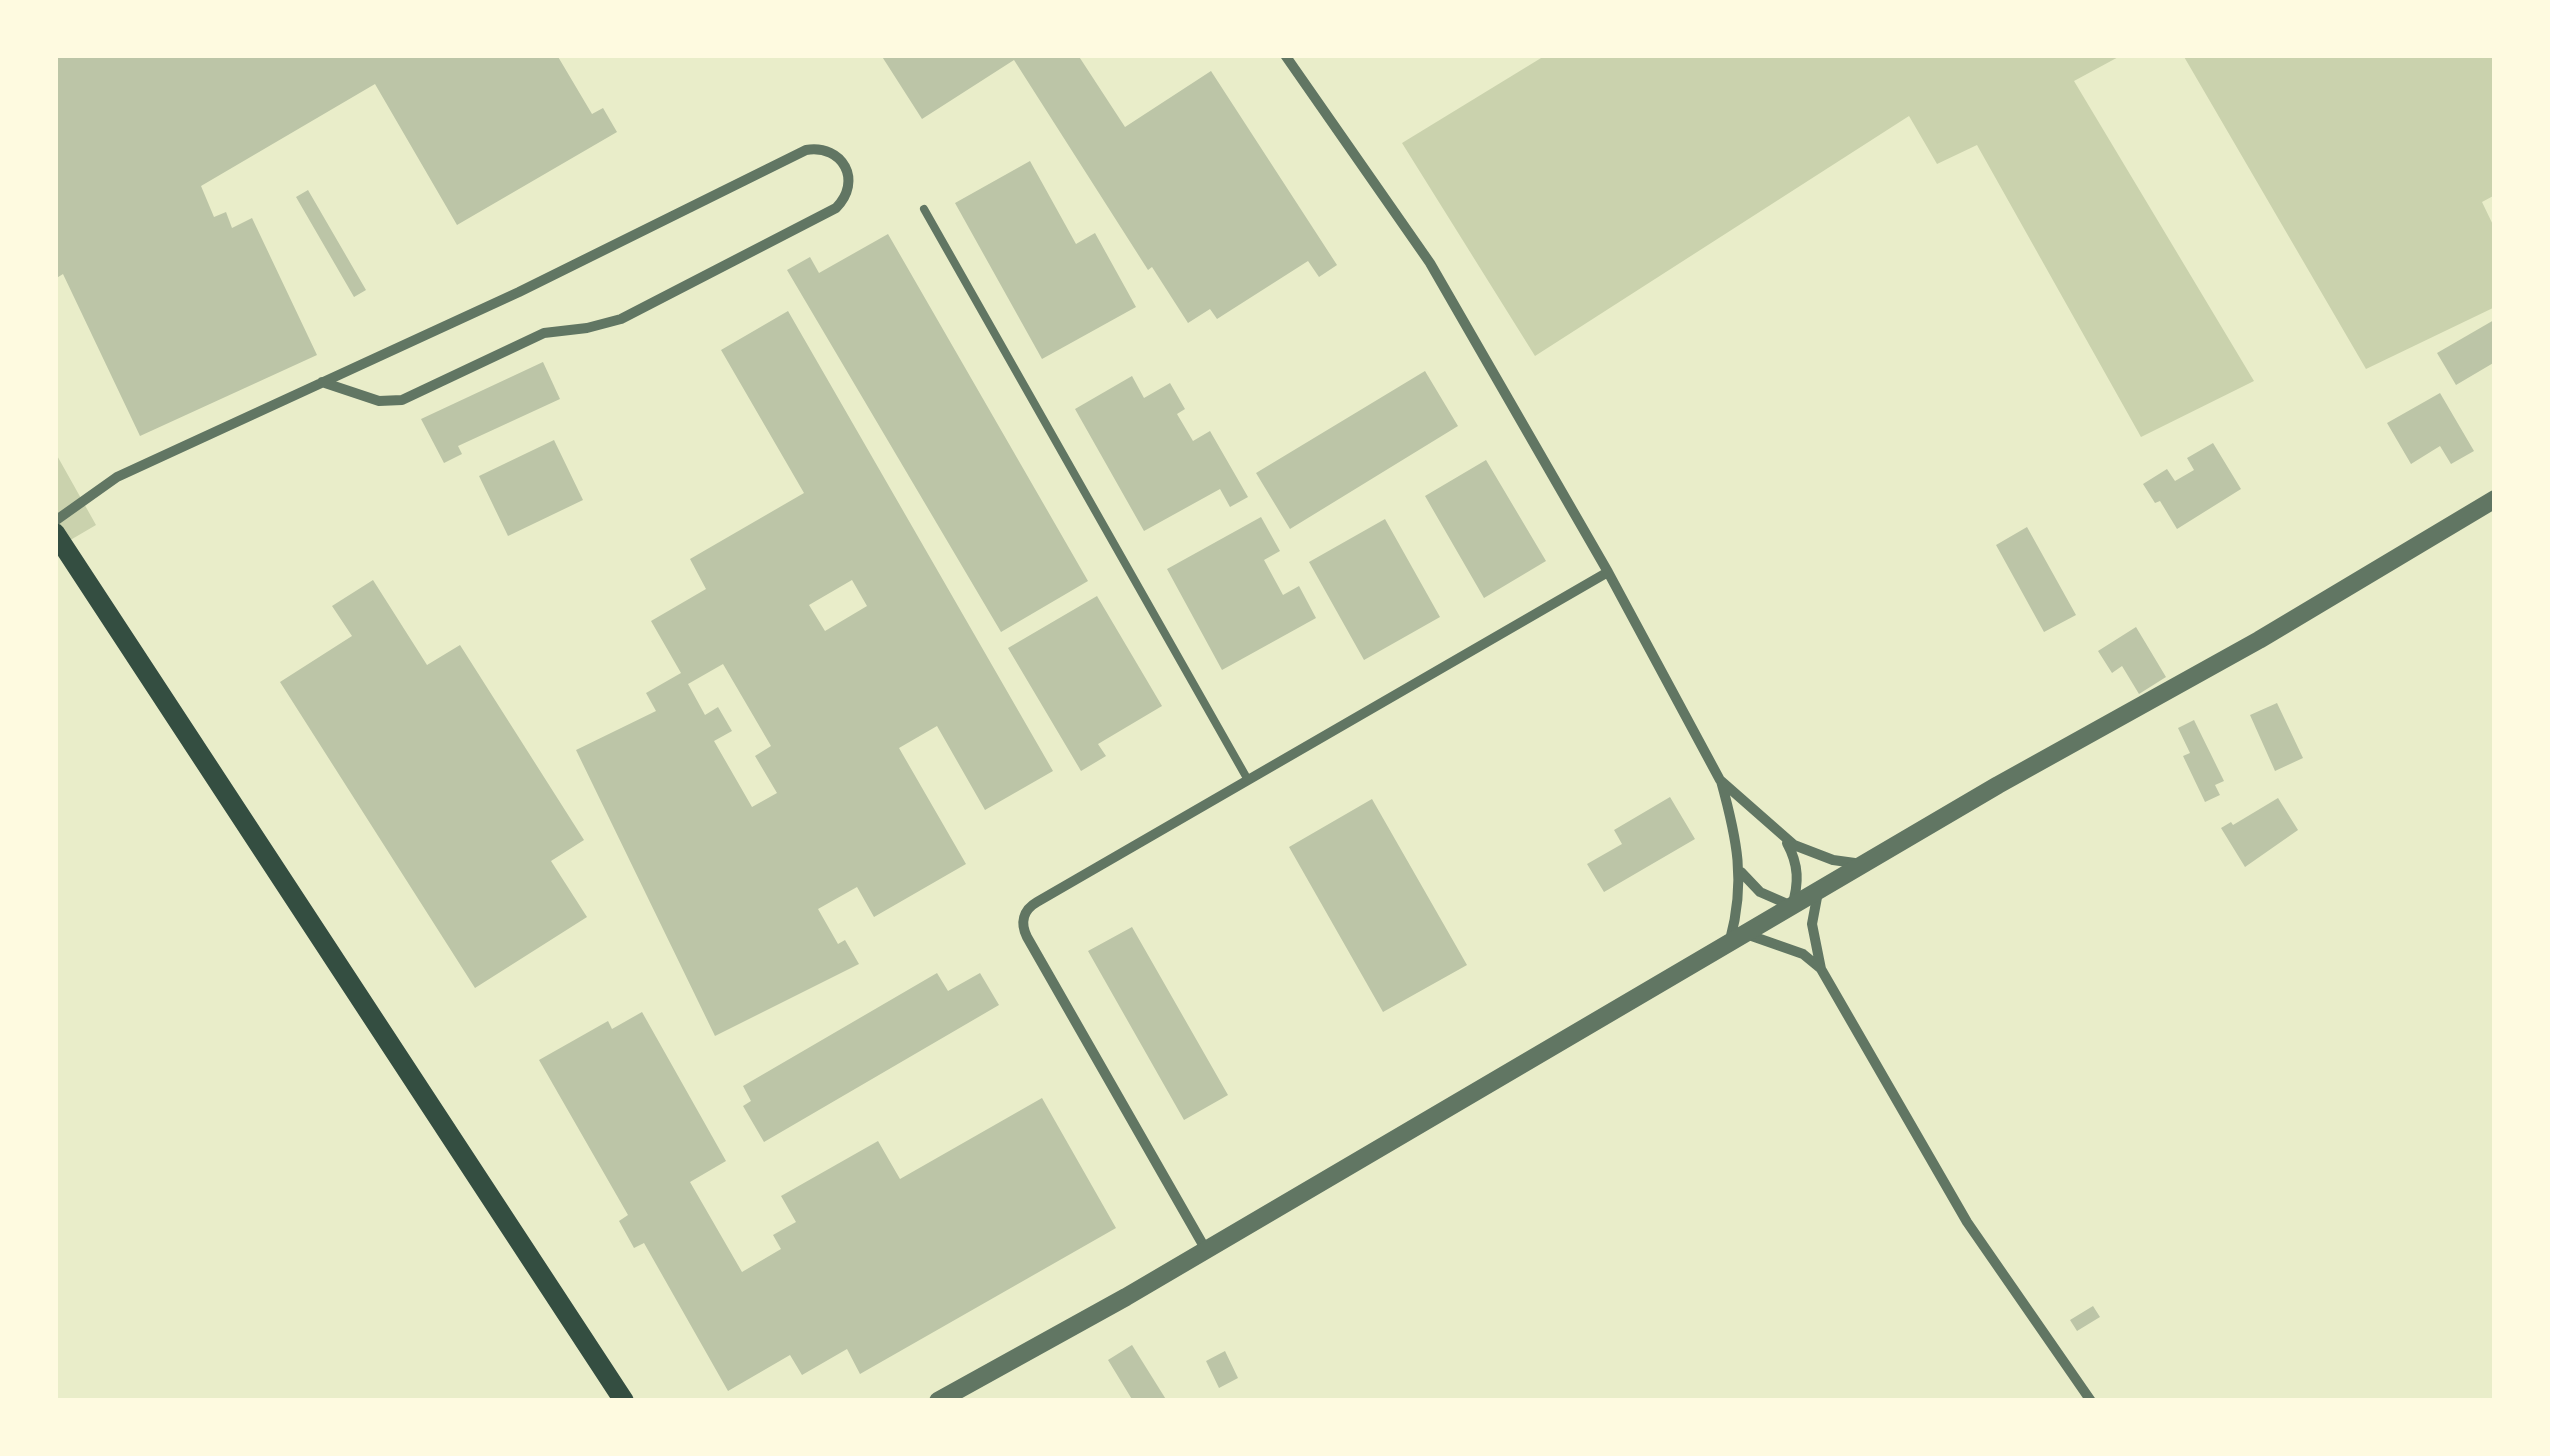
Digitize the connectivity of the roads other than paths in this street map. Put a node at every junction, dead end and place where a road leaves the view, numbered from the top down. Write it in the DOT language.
graph roads {
  1 [pos="1285,55"];
  2 [pos="924,210"];
  3 [pos="322,382"];
  4 [pos="2495,499"];
  5 [pos="55,522"];
  6 [pos="55,533"];
  7 [pos="1608,572"];
  8 [pos="1248,780"];
  9 [pos="1720,780"];
  10 [pos="1784,838"];
  11 [pos="1862,864"];
  12 [pos="1741,872"];
  13 [pos="1818,891"];
  14 [pos="1792,906"];
  15 [pos="1738,938"];
  16 [pos="1821,969"];
  17 [pos="1206,1250"];
  18 [pos="624,1401"];
  19 [pos="938,1401"];
  20 [pos="2091,1401"];
  1 -- 7 [label="street"];
  2 -- 8 [label="lane"];
  3 -- 3 [label="street"];
  3 -- 5 [label="street"];
  4 -- 11 [label="street"];
  6 -- 18 [label="main road"];
  7 -- 8 [label="street"];
  7 -- 9 [label="street"];
  8 -- 17 [label="street"];
  9 -- 10 [label="street"];
  9 -- 12 [label="street"];
  10 -- 11 [label="street"];
  10 -- 14 [label="street"];
  11 -- 13 [label="street"];
  12 -- 14 [label="street"];
  12 -- 15 [label="street"];
  13 -- 14 [label="street"];
  13 -- 16 [label="street"];
  14 -- 15 [label="street"];
  15 -- 16 [label="street"];
  15 -- 17 [label="street"];
  16 -- 20 [label="street"];
  17 -- 19 [label="street"];
}
